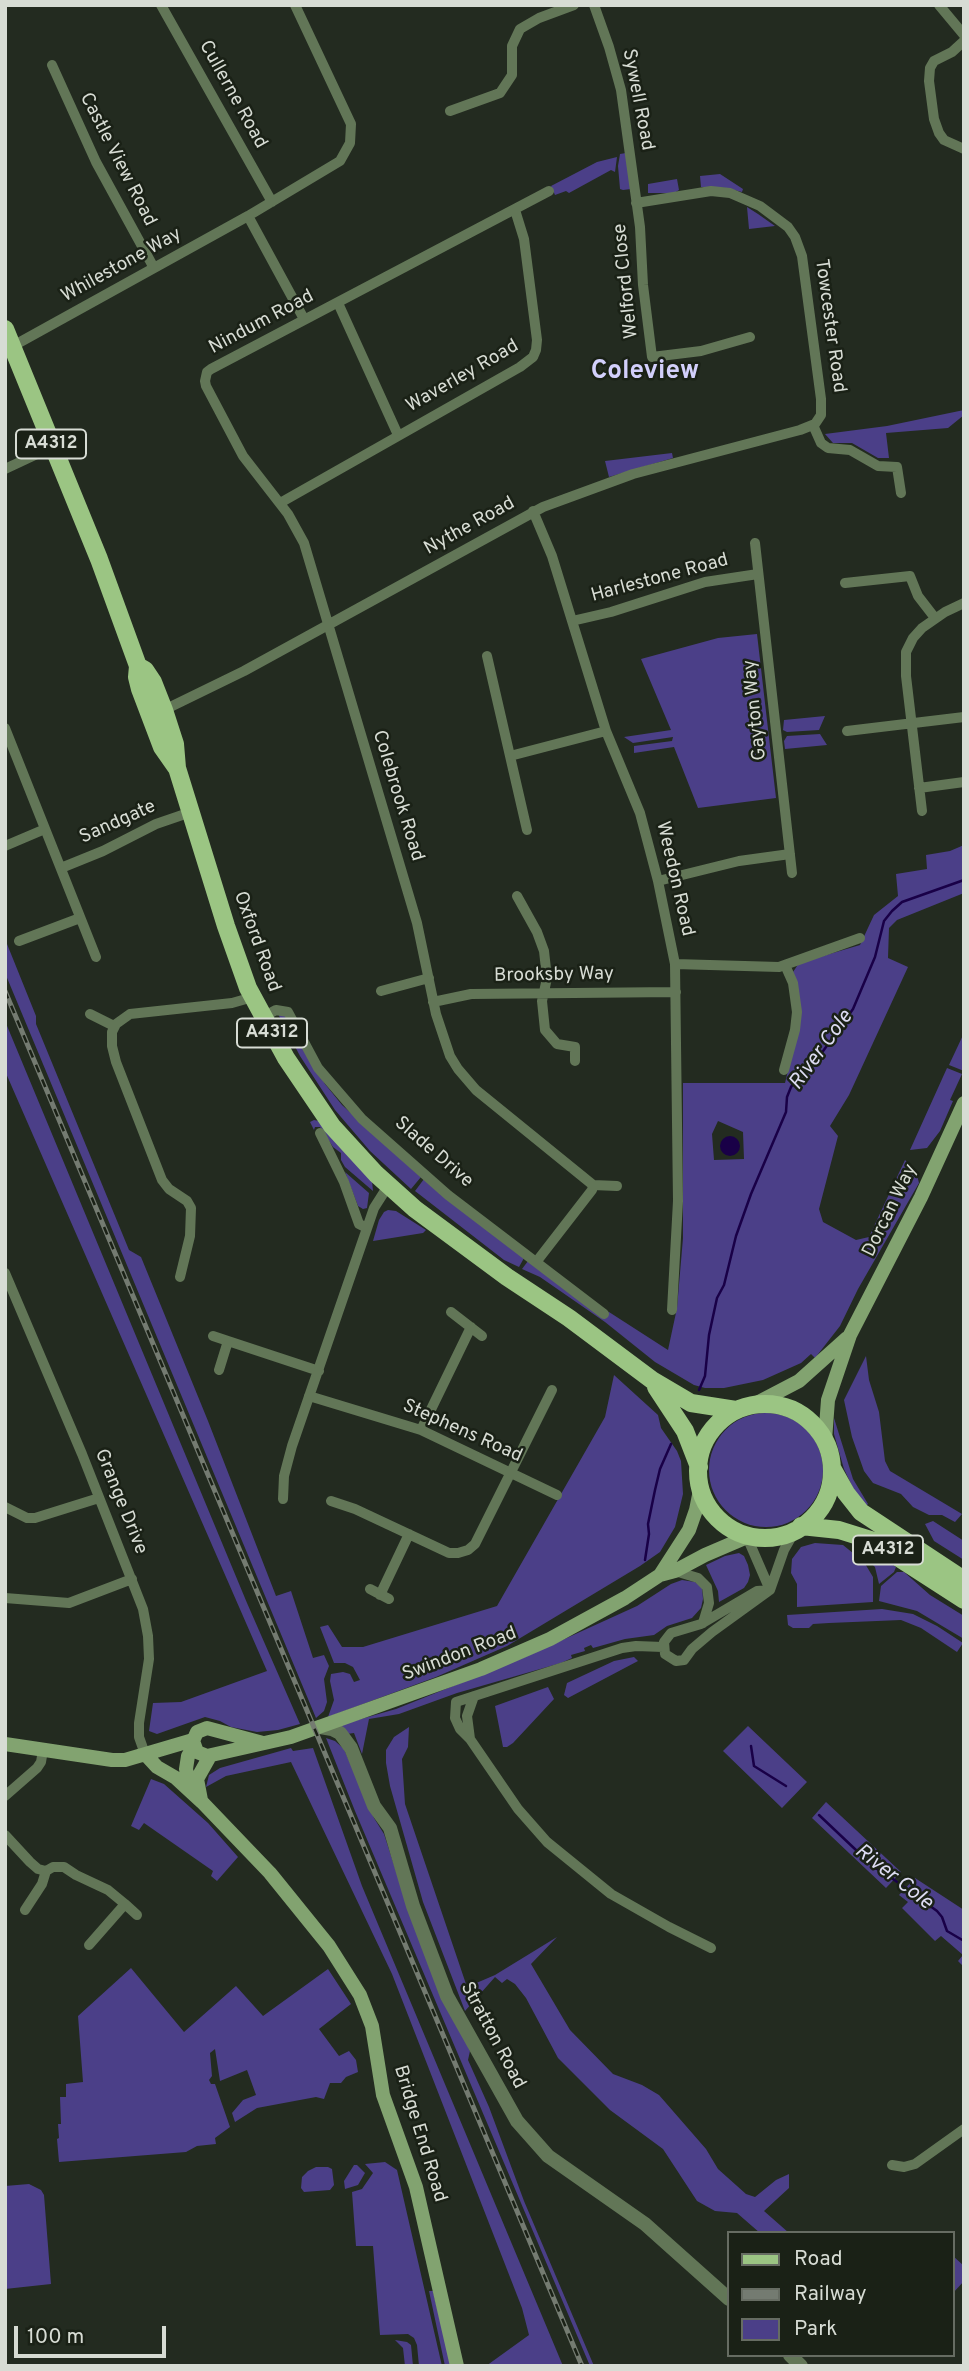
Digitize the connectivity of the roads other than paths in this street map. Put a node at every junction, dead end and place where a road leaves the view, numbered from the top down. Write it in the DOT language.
graph roads {
  1 [pos="161,5"];
  2 [pos="295,5"];
  3 [pos="574,5"];
  4 [pos="594,5"];
  5 [pos="939,5"];
  6 [pos="964,35"];
  7 [pos="964,41"];
  8 [pos="52,65"];
  9 [pos="450,111"];
  10 [pos="964,149"];
  11 [pos="549,191"];
  12 [pos="272,202"];
  13 [pos="636,203"];
  14 [pos="515,210"];
  15 [pos="248,216"];
  16 [pos="154,268"];
  17 [pos="338,303"];
  18 [pos="304,319"];
  19 [pos="5,329"];
  20 [pos="750,337"];
  21 [pos="13,346"];
  22 [pos="652,357"];
  23 [pos="638,358"];
  24 [pos="813,425"];
  25 [pos="398,435"];
  26 [pos="52,447"];
  27 [pos="5,469"];
  28 [pos="901,493"];
  29 [pos="280,503"];
  30 [pos="533,512"];
  31 [pos="755,543"];
  32 [pos="758,574"];
  33 [pos="845,583"];
  34 [pos="964,603"];
  35 [pos="935,618"];
  36 [pos="572,621"];
  37 [pos="327,626"];
  38 [pos="487,656"];
  39 [pos="157,713"];
  40 [pos="964,717"];
  41 [pos="912,724"];
  42 [pos="5,728"];
  43 [pos="606,731"];
  44 [pos="847,731"];
  45 [pos="510,756"];
  46 [pos="964,782"];
  47 [pos="919,788"];
  48 [pos="922,811"];
  49 [pos="191,812"];
  50 [pos="45,829"];
  51 [pos="527,830"];
  52 [pos="5,846"];
  53 [pos="790,855"];
  54 [pos="61,868"];
  55 [pos="792,873"];
  56 [pos="658,881"];
  57 [pos="517,896"];
  58 [pos="80,918"];
  59 [pos="860,938"];
  60 [pos="19,941"];
  61 [pos="96,957"];
  62 [pos="675,964"];
  63 [pos="785,965"];
  64 [pos="429,978"];
  65 [pos="381,991"];
  66 [pos="676,992"];
  67 [pos="544,994"];
  68 [pos="253,997"];
  69 [pos="433,1002"];
  70 [pos="90,1014"];
  71 [pos="262,1017"];
  72 [pos="114,1026"];
  73 [pos="575,1061"];
  74 [pos="783,1070"];
  75 [pos="964,1103"];
  76 [pos="320,1133"];
  77 [pos="593,1185"];
  78 [pos="388,1186"];
  79 [pos="617,1186"];
  80 [pos="367,1227"];
  81 [pos="537,1262"];
  82 [pos="5,1273"];
  83 [pos="180,1277"];
  84 [pos="672,1310"];
  85 [pos="451,1312"];
  86 [pos="604,1314"];
  87 [pos="471,1327"];
  88 [pos="850,1335"];
  89 [pos="214,1336"];
  90 [pos="482,1336"];
  91 [pos="228,1341"];
  92 [pos="219,1370"];
  93 [pos="319,1371"];
  94 [pos="652,1380"];
  95 [pos="552,1390"];
  96 [pos="309,1396"];
  97 [pos="755,1404"];
  98 [pos="736,1410"];
  99 [pos="421,1430"];
  100 [pos="825,1440"];
  101 [pos="699,1467"];
  102 [pos="832,1468"];
  103 [pos="510,1472"];
  104 [pos="700,1490"];
  105 [pos="557,1495"];
  106 [pos="99,1498"];
  107 [pos="284,1499"];
  108 [pos="331,1501"];
  109 [pos="5,1507"];
  110 [pos="798,1528"];
  111 [pos="409,1534"];
  112 [pos="747,1537"];
  113 [pos="675,1571"];
  114 [pos="660,1575"];
  115 [pos="132,1579"];
  116 [pos="964,1580"];
  117 [pos="770,1590"];
  118 [pos="379,1594"];
  119 [pos="5,1598"];
  120 [pos="964,1600"];
  121 [pos="703,1623"];
  122 [pos="679,1632"];
  123 [pos="663,1647"];
  124 [pos="692,1649"];
  125 [pos="474,1696"];
  126 [pos="320,1727"];
  127 [pos="215,1731"];
  128 [pos="470,1739"];
  129 [pos="193,1743"];
  130 [pos="263,1743"];
  131 [pos="5,1744"];
  132 [pos="43,1750"];
  133 [pos="145,1754"];
  134 [pos="212,1755"];
  135 [pos="190,1791"];
  136 [pos="5,1796"];
  137 [pos="201,1802"];
  138 [pos="5,1835"];
  139 [pos="46,1871"];
  140 [pos="125,1904"];
  141 [pos="25,1910"];
  142 [pos="137,1915"];
  143 [pos="89,1945"];
  144 [pos="711,1948"];
  145 [pos="964,2129"];
  146 [pos="892,2165"];
  147 [pos="727,2297"];
  148 [pos="457,2366"];
  1 -- 12 [label="street, Cullerne Road"];
  2 -- 12 [label="street, Whilestone Way"];
  3 -- 9 [label="street"];
  4 -- 13 [label="street, Sywell Road"];
  5 -- 6 [label="street"];
  7 -- 10 [label="street"];
  8 -- 16 [label="street, Castle View Road"];
  11 -- 14 [label="street, Nindum Road"];
  12 -- 15 [label="street, Whilestone Way"];
  13 -- 22 [label="street, Welford Close"];
  13 -- 24 [label="street, Towcester Road"];
  14 -- 17 [label="street, Nindum Road"];
  14 -- 25 [label="street, Waverley Road"];
  15 -- 16 [label="street, Whilestone Way"];
  15 -- 18 [label="street"];
  16 -- 21 [label="street, Whilestone Way"];
  17 -- 18 [label="street, Nindum Road"];
  17 -- 25 [label="street"];
  18 -- 29 [label="street, Nindum Road"];
  19 -- 21 [label="main road, Oxford Road / A4312"];
  20 -- 22 [label="street, Welford Close"];
  21 -- 26 [label="main road, Oxford Road / A4312"];
  22 -- 23 [label="street, Welford Close"];
  24 -- 28 [label="street"];
  24 -- 30 [label="street, Nythe Road"];
  25 -- 29 [label="street, Waverley Road"];
  26 -- 27 [label="street"];
  26 -- 39 [label="main road, Oxford Road / A4312"];
  29 -- 37 [label="street, Nindum Road"];
  30 -- 36 [label="street, Weedon Road"];
  30 -- 37 [label="street, Nythe Road"];
  31 -- 32 [label="street, Gayton Way"];
  32 -- 36 [label="street, Harlestone Road"];
  32 -- 53 [label="street, Gayton Way"];
  33 -- 35 [label="street"];
  34 -- 35 [label="street"];
  35 -- 41 [label="street"];
  36 -- 43 [label="street, Weedon Road"];
  37 -- 39 [label="street, Nythe Road"];
  37 -- 64 [label="street, Colebrook Road"];
  38 -- 45 [label="street"];
  39 -- 49 [label="main road, Oxford Road / A4312"];
  40 -- 41 [label="street"];
  41 -- 44 [label="street"];
  41 -- 47 [label="street"];
  42 -- 50 [label="street"];
  43 -- 45 [label="street"];
  43 -- 56 [label="street, Weedon Road"];
  45 -- 51 [label="street"];
  46 -- 47 [label="street"];
  47 -- 48 [label="street"];
  49 -- 54 [label="street, Sandgate"];
  49 -- 68 [label="main road, Oxford Road / A4312"];
  50 -- 52 [label="street"];
  50 -- 54 [label="street"];
  53 -- 55 [label="street, Gayton Way"];
  53 -- 56 [label="street"];
  54 -- 58 [label="street"];
  56 -- 62 [label="street, Weedon Road"];
  57 -- 67 [label="street"];
  58 -- 60 [label="street"];
  58 -- 61 [label="street"];
  59 -- 63 [label="street"];
  62 -- 63 [label="street"];
  62 -- 66 [label="street, Weedon Road"];
  63 -- 74 [label="street"];
  64 -- 65 [label="street"];
  64 -- 69 [label="street, Colebrook Road"];
  66 -- 67 [label="street, Brooksby Way"];
  66 -- 84 [label="street, Weedon Road"];
  67 -- 69 [label="street, Brooksby Way"];
  67 -- 73 [label="street"];
  68 -- 71 [label="main road, Oxford Road / A4312"];
  68 -- 72 [label="street"];
  69 -- 77 [label="street, Colebrook Road"];
  70 -- 72 [label="street"];
  71 -- 78 [label="main road, Oxford Road / A4312"];
  71 -- 81 [label="street, Slade Drive"];
  72 -- 83 [label="street"];
  75 -- 88 [label="main road, Dorcan Way"];
  76 -- 80 [label="street"];
  77 -- 79 [label="street"];
  77 -- 81 [label="street"];
  78 -- 80 [label="street"];
  78 -- 94 [label="main road, A4312"];
  80 -- 93 [label="street"];
  81 -- 86 [label="street, Slade Drive"];
  82 -- 106 [label="street, Grange Drive"];
  85 -- 87 [label="street"];
  87 -- 90 [label="street"];
  87 -- 99 [label="street"];
  88 -- 97 [label="main road, Dorcan Way"];
  88 -- 100 [label="main road, Dorcan Way"];
  89 -- 91 [label="street"];
  91 -- 92 [label="street"];
  91 -- 93 [label="street"];
  93 -- 96 [label="street"];
  94 -- 98 [label="main road, A4312"];
  94 -- 101 [label="main road, A4312"];
  95 -- 103 [label="street"];
  96 -- 99 [label="street, Stephens Road"];
  96 -- 107 [label="street"];
  97 -- 98 [label="main road, A4312"];
  97 -- 100 [label="main road, A4312"];
  98 -- 101 [label="main road, A4312"];
  99 -- 103 [label="street, Stephens Road"];
  100 -- 102 [label="main road, A4312"];
  101 -- 104 [label="main road, A4312"];
  102 -- 110 [label="main road, A4312"];
  102 -- 116 [label="main road, A4312"];
  103 -- 105 [label="street, Stephens Road"];
  103 -- 111 [label="street"];
  104 -- 112 [label="main road, A4312"];
  104 -- 114 [label="main road, Swindon Road"];
  106 -- 109 [label="street"];
  106 -- 115 [label="street, Grange Drive"];
  108 -- 111 [label="street"];
  110 -- 112 [label="main road, A4312"];
  110 -- 117 [label="street"];
  110 -- 120 [label="main road, A4312"];
  111 -- 118 [label="street"];
  112 -- 113 [label="main road, Swindon Road"];
  112 -- 117 [label="street"];
  113 -- 114 [label="main road, Swindon Road"];
  113 -- 121 [label="street"];
  114 -- 126 [label="main road, Swindon Road"];
  115 -- 119 [label="street"];
  115 -- 133 [label="street, Grange Drive"];
  117 -- 121 [label="street"];
  117 -- 124 [label="street"];
  121 -- 122 [label="street"];
  122 -- 123 [label="street"];
  122 -- 124 [label="street"];
  123 -- 124 [label="street"];
  123 -- 125 [label="street"];
  125 -- 128 [label="street"];
  125 -- 128 [label="street"];
  126 -- 130 [label="main road, Swindon Road"];
  126 -- 147 [label="street, Stratton Road"];
  127 -- 129 [label="main road"];
  127 -- 130 [label="main road, Swindon Road"];
  127 -- 134 [label="main road"];
  128 -- 144 [label="street"];
  129 -- 133 [label="main road"];
  129 -- 134 [label="main road"];
  129 -- 135 [label="main road"];
  130 -- 134 [label="main road, Swindon Road"];
  131 -- 132 [label="main road"];
  132 -- 133 [label="main road"];
  132 -- 136 [label="street"];
  133 -- 135 [label="main road, Bridge End Road"];
  134 -- 137 [label="main road"];
  135 -- 137 [label="main road, Bridge End Road"];
  137 -- 148 [label="main road, Bridge End Road"];
  138 -- 139 [label="street"];
  139 -- 140 [label="street"];
  139 -- 141 [label="street"];
  140 -- 142 [label="street"];
  140 -- 143 [label="street"];
  145 -- 146 [label="street"];
}
